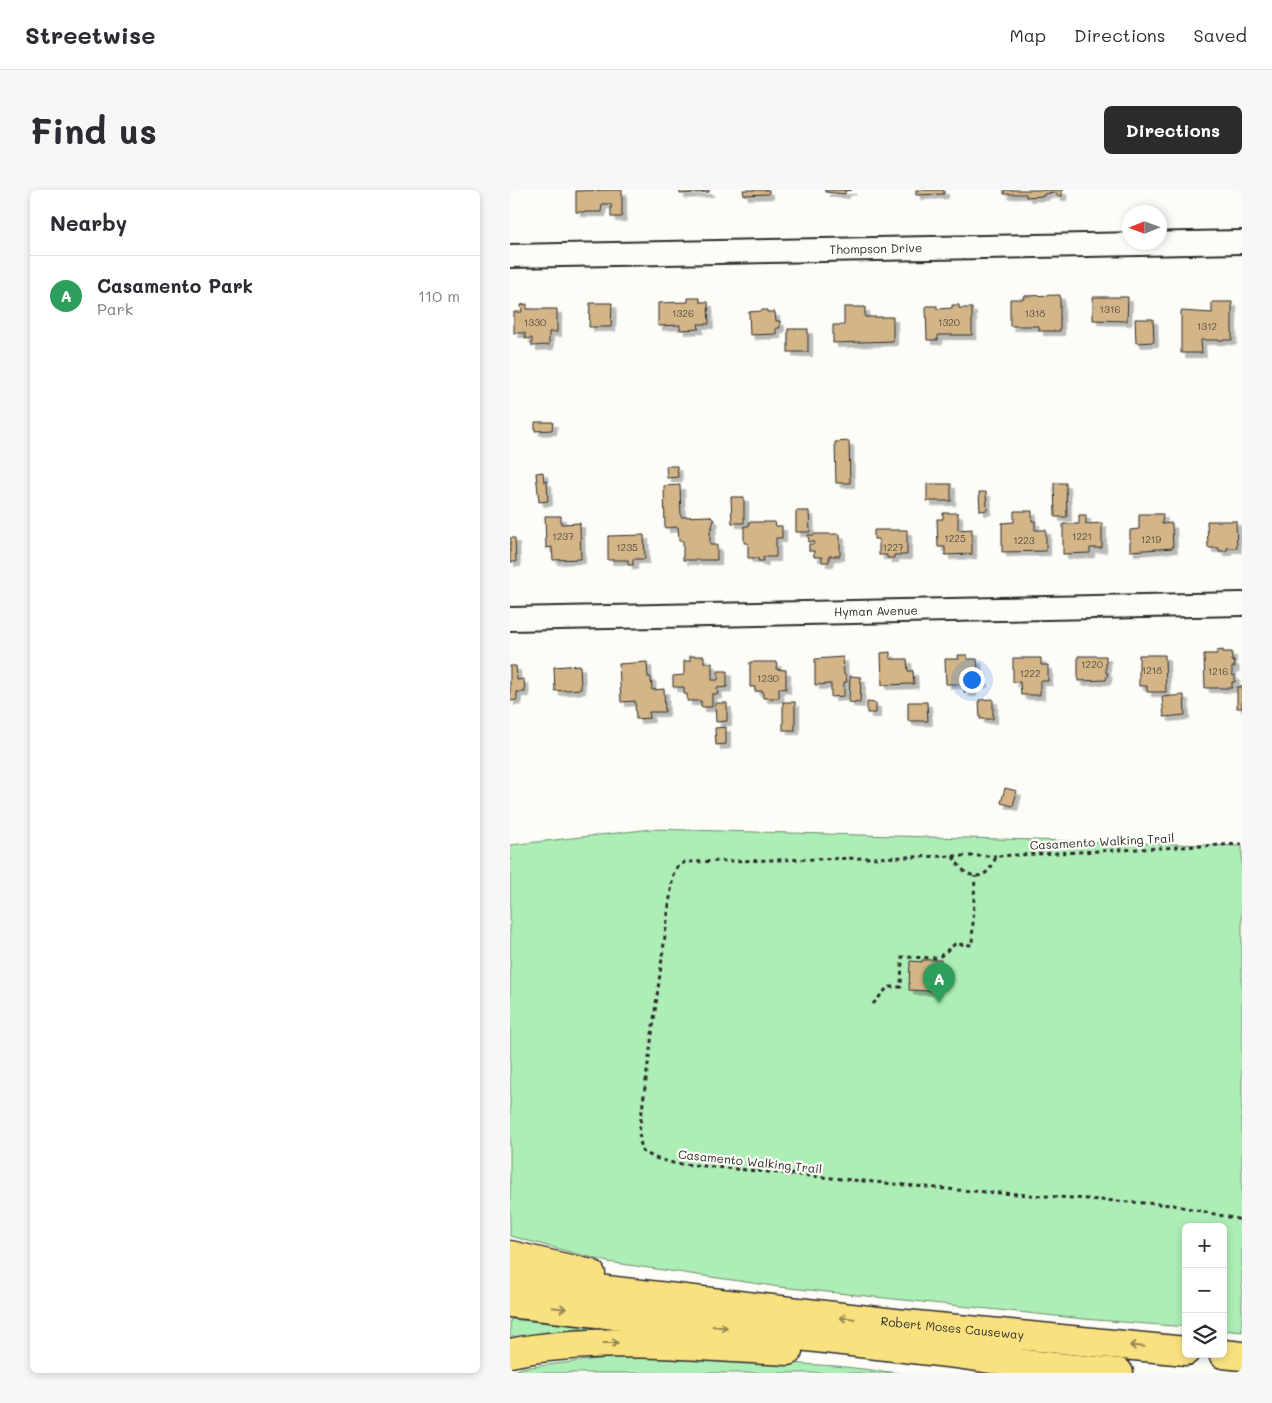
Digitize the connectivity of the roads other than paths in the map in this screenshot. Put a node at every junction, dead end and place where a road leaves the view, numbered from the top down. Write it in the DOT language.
graph roads {
  1 [pos="1242,242"];
  2 [pos="510,256"];
  3 [pos="1242,604"];
  4 [pos="510,618"];
  5 [pos="510,1255"];
  6 [pos="510,1279"];
  7 [pos="510,1304"];
  8 [pos="719,1304"];
  9 [pos="1182,1351"];
  10 [pos="510,1353"];
  11 [pos="1227,1354"];
  12 [pos="1242,1356"];
  13 [pos="1034,1365"];
  14 [pos="1119,1373"];
  1 -- 2 [label="street, Thompson Drive"];
  3 -- 4 [label="street, Hyman Avenue"];
  5 -- 8 [label="highway"];
  6 -- 8 [label="highway"];
  7 -- 13 [label="highway, one-way"];
  9 -- 8 [label="highway, Robert Moses Causeway, one-way"];
  10 -- 13 [label="highway, one-way"];
  11 -- 12 [label="highway"];
  13 -- 14 [label="highway"];
}
